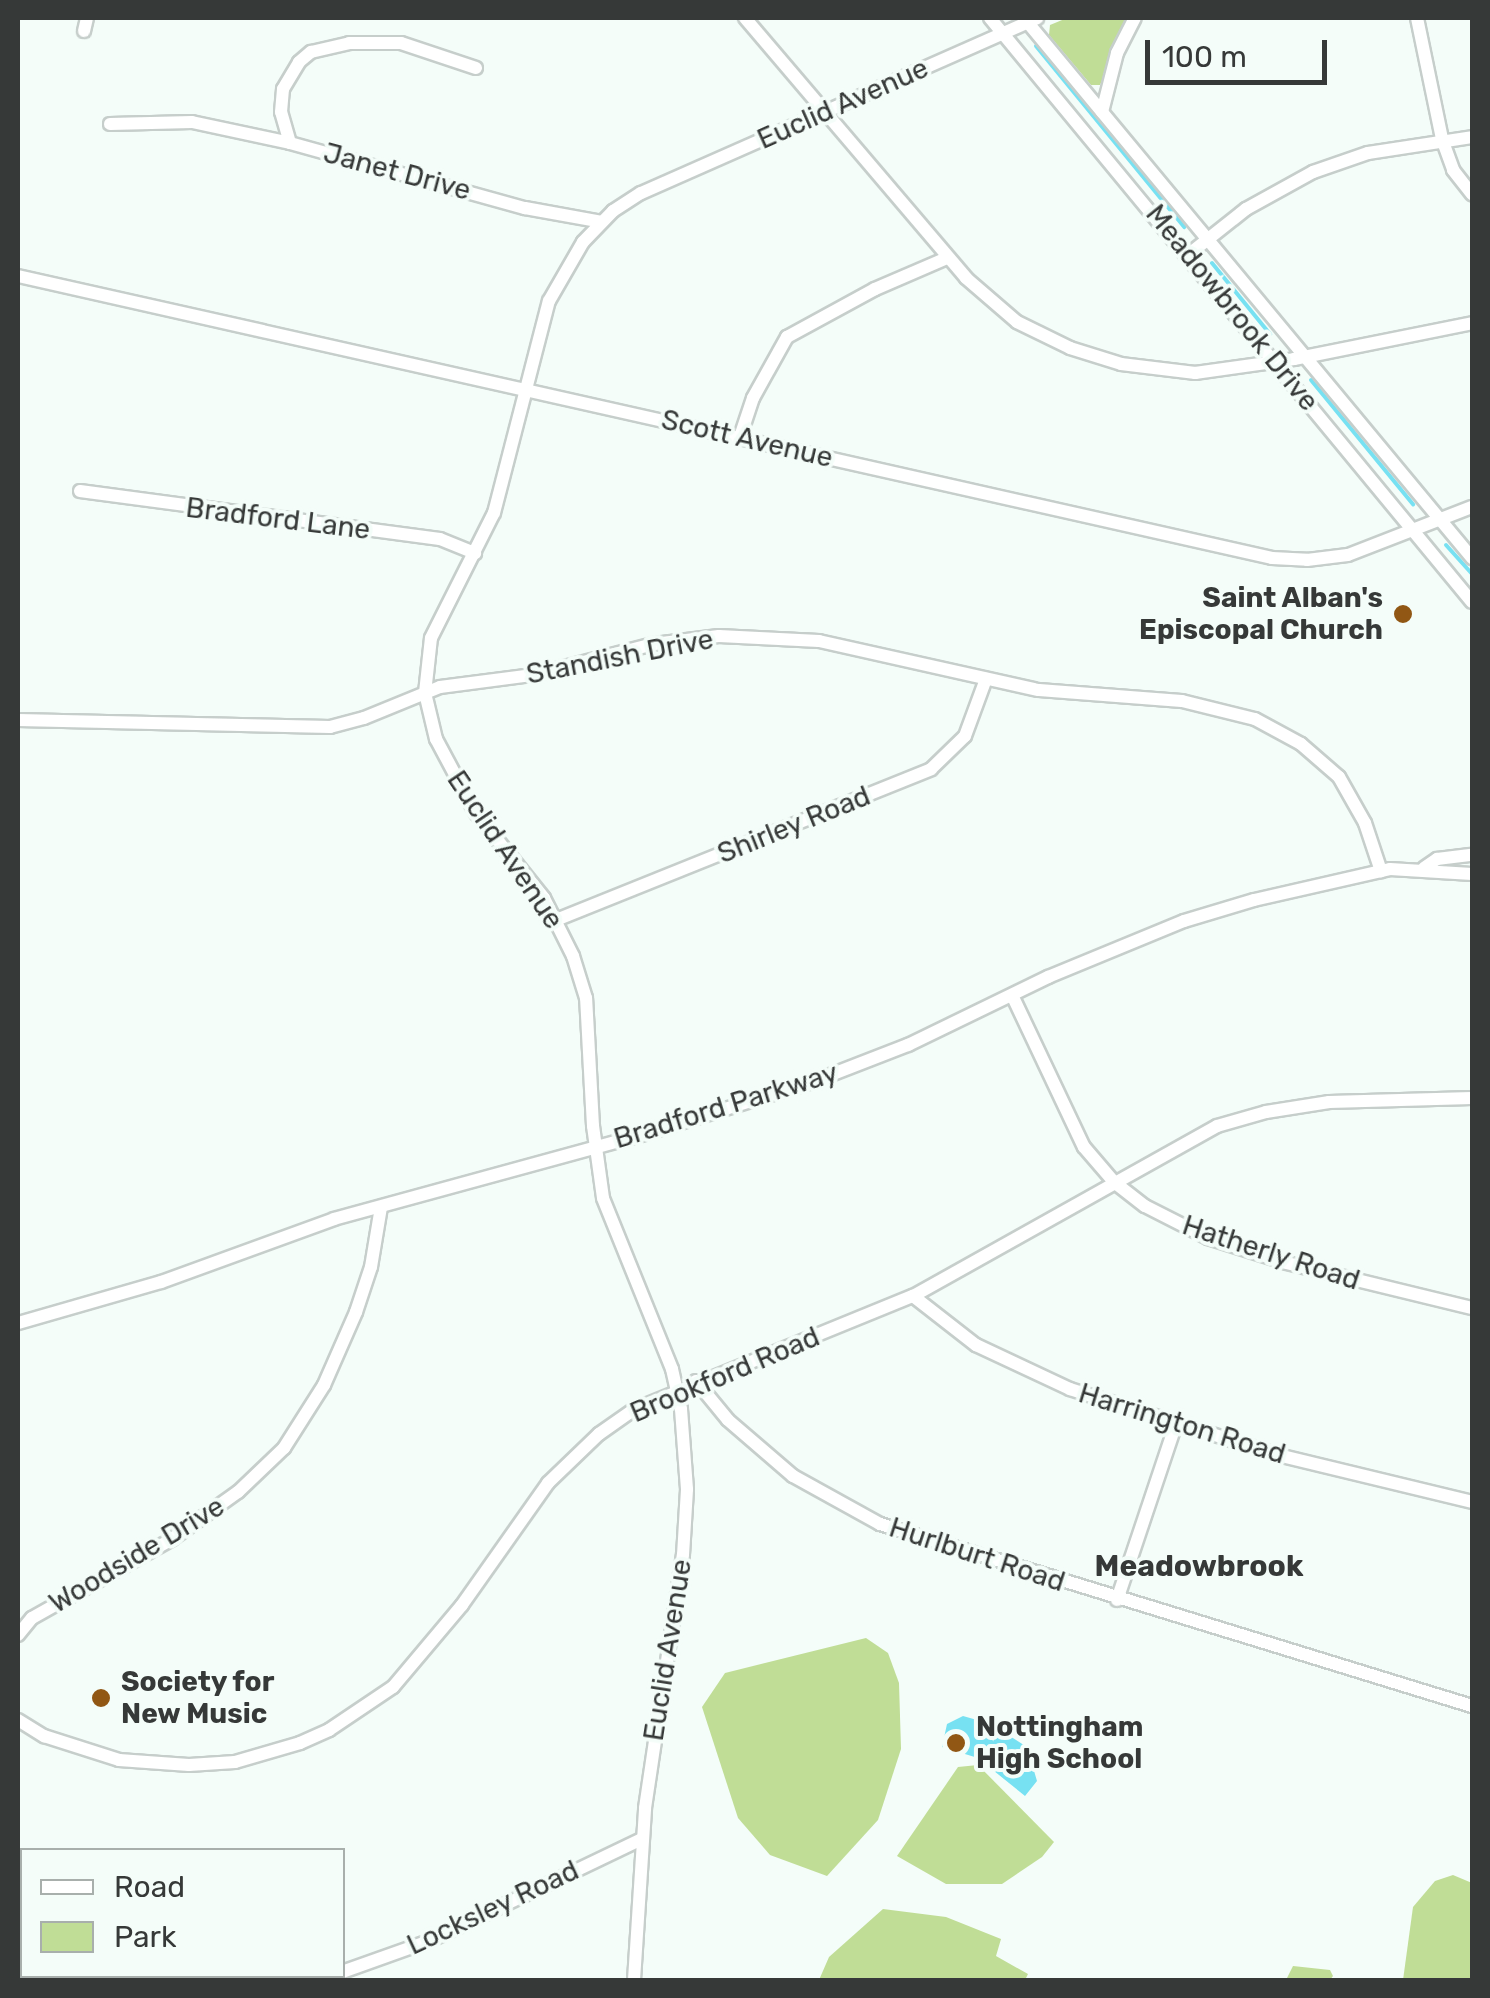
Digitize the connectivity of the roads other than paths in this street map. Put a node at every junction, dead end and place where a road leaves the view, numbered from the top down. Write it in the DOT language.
graph roads {
  1 [pos="745,18"];
  2 [pos="990,18"];
  3 [pos="1136,18"];
  4 [pos="1418,18"];
  5 [pos="1029,19"];
  6 [pos="1002,33"];
  7 [pos="476,68"];
  8 [pos="824,112"];
  9 [pos="1102,112"];
  10 [pos="110,124"];
  11 [pos="1472,137"];
  12 [pos="1442,140"];
  13 [pos="290,142"];
  14 [pos="1472,194"];
  15 [pos="602,222"];
  16 [pos="1208,239"];
  17 [pos="1188,254"];
  18 [pos="948,258"];
  19 [pos="18,276"];
  20 [pos="1472,322"];
  21 [pos="1306,357"];
  22 [pos="1276,362"];
  23 [pos="526,389"];
  24 [pos="740,437"];
  25 [pos="80,491"];
  26 [pos="1472,507"];
  27 [pos="1441,520"];
  28 [pos="1415,530"];
  29 [pos="474,553"];
  30 [pos="1472,558"];
  31 [pos="1472,602"];
  32 [pos="986,679"];
  33 [pos="426,694"];
  34 [pos="18,720"];
  35 [pos="1472,854"];
  36 [pos="1424,868"];
  37 [pos="1381,871"];
  38 [pos="1472,874"];
  39 [pos="556,920"];
  40 [pos="1012,995"];
  41 [pos="1472,1098"];
  42 [pos="594,1146"];
  43 [pos="1114,1182"];
  44 [pos="381,1207"];
  45 [pos="913,1296"];
  46 [pos="1472,1308"];
  47 [pos="18,1323"];
  48 [pos="696,1381"];
  49 [pos="678,1389"];
  50 [pos="1176,1424"];
  51 [pos="1472,1502"];
  52 [pos="1117,1600"];
  53 [pos="18,1635"];
  54 [pos="1472,1706"];
  55 [pos="18,1720"];
  56 [pos="642,1840"];
  57 [pos="345,1971"];
  58 [pos="634,1980"];
  1 -- 8 [label="street"];
  2 -- 6 [label="street, Meadowbrook Drive"];
  3 -- 9 [label="street"];
  4 -- 12 [label="street"];
  5 -- 6 [label="street, Euclid Avenue"];
  5 -- 9 [label="street, Meadowbrook Drive"];
  6 -- 8 [label="street, Euclid Avenue"];
  6 -- 17 [label="street, Meadowbrook Drive"];
  7 -- 13 [label="street"];
  8 -- 15 [label="street, Euclid Avenue"];
  8 -- 18 [label="street"];
  9 -- 16 [label="street, Meadowbrook Drive"];
  10 -- 13 [label="street, Janet Drive"];
  11 -- 12 [label="street"];
  12 -- 14 [label="street"];
  12 -- 16 [label="street"];
  13 -- 15 [label="street, Janet Drive"];
  15 -- 23 [label="street, Euclid Avenue"];
  16 -- 17 [label="street"];
  16 -- 21 [label="street, Meadowbrook Drive"];
  17 -- 22 [label="street, Meadowbrook Drive"];
  18 -- 22 [label="street"];
  18 -- 24 [label="street"];
  19 -- 23 [label="street, Scott Avenue"];
  20 -- 21 [label="street"];
  21 -- 22 [label="street"];
  21 -- 27 [label="street, Meadowbrook Drive"];
  22 -- 28 [label="street, Meadowbrook Drive"];
  23 -- 24 [label="street, Scott Avenue"];
  23 -- 29 [label="street, Euclid Avenue"];
  24 -- 28 [label="street, Scott Avenue"];
  25 -- 29 [label="street, Bradford Lane"];
  26 -- 27 [label="street, Scott Avenue"];
  27 -- 28 [label="street, Scott Avenue"];
  27 -- 30 [label="street, Meadowbrook Drive"];
  28 -- 31 [label="street, Meadowbrook Drive"];
  29 -- 33 [label="street, Euclid Avenue"];
  32 -- 33 [label="street, Standish Drive"];
  32 -- 37 [label="street, Standish Drive"];
  32 -- 39 [label="street, Shirley Road"];
  33 -- 34 [label="street, Standish Drive"];
  33 -- 39 [label="street, Euclid Avenue"];
  35 -- 36 [label="street, Bradford Parkway"];
  36 -- 37 [label="street, Bradford Parkway"];
  36 -- 38 [label="street, Bradford Parkway"];
  37 -- 40 [label="street, Bradford Parkway"];
  39 -- 42 [label="street, Euclid Avenue"];
  40 -- 42 [label="street, Bradford Parkway"];
  40 -- 43 [label="street, Hatherly Road"];
  41 -- 43 [label="street, Brookford Road"];
  42 -- 44 [label="street, Bradford Parkway"];
  42 -- 49 [label="street, Euclid Avenue"];
  43 -- 45 [label="street, Brookford Road"];
  43 -- 46 [label="street, Hatherly Road"];
  44 -- 47 [label="street, Bradford Parkway"];
  44 -- 53 [label="street, Woodside Drive"];
  45 -- 48 [label="street, Brookford Road"];
  45 -- 50 [label="street, Harrington Road"];
  48 -- 49 [label="street, Brookford Road"];
  48 -- 52 [label="street, Hurlburt Road"];
  49 -- 55 [label="street, Brookford Road"];
  49 -- 56 [label="street, Euclid Avenue"];
  50 -- 51 [label="street, Harrington Road"];
  50 -- 52 [label="street"];
  52 -- 54 [label="street, Hurlburt Road"];
  56 -- 57 [label="street, Locksley Road"];
  56 -- 58 [label="street, Euclid Avenue"];
}
